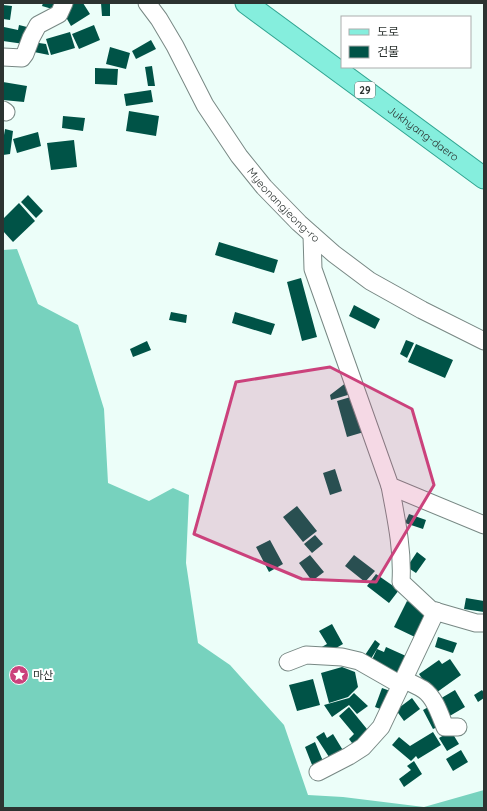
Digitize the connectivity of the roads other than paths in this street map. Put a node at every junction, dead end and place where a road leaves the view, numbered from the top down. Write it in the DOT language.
graph roads {
  1 [pos="64,3"];
  2 [pos="147,3"];
  3 [pos="246,3"];
  4 [pos="3,57"];
  5 [pos="484,178"];
  6 [pos="312,235"];
  7 [pos="484,341"];
  8 [pos="390,486"];
  9 [pos="484,525"];
  10 [pos="436,611"];
  11 [pos="483,628"];
  12 [pos="288,662"];
  13 [pos="402,682"];
  14 [pos="458,727"];
  15 [pos="318,772"];
  1 -- 4 [label="street"];
  2 -- 6 [label="street, Myeonangjeong-ro"];
  3 -- 5 [label="main road, Jukhyang-daero / 29"];
  6 -- 7 [label="street, Myeonangjeong-ro"];
  6 -- 8 [label="street"];
  8 -- 9 [label="street"];
  8 -- 10 [label="street"];
  10 -- 11 [label="street"];
  10 -- 13 [label="street"];
  12 -- 13 [label="street"];
  13 -- 14 [label="street"];
  13 -- 15 [label="street"];
}
